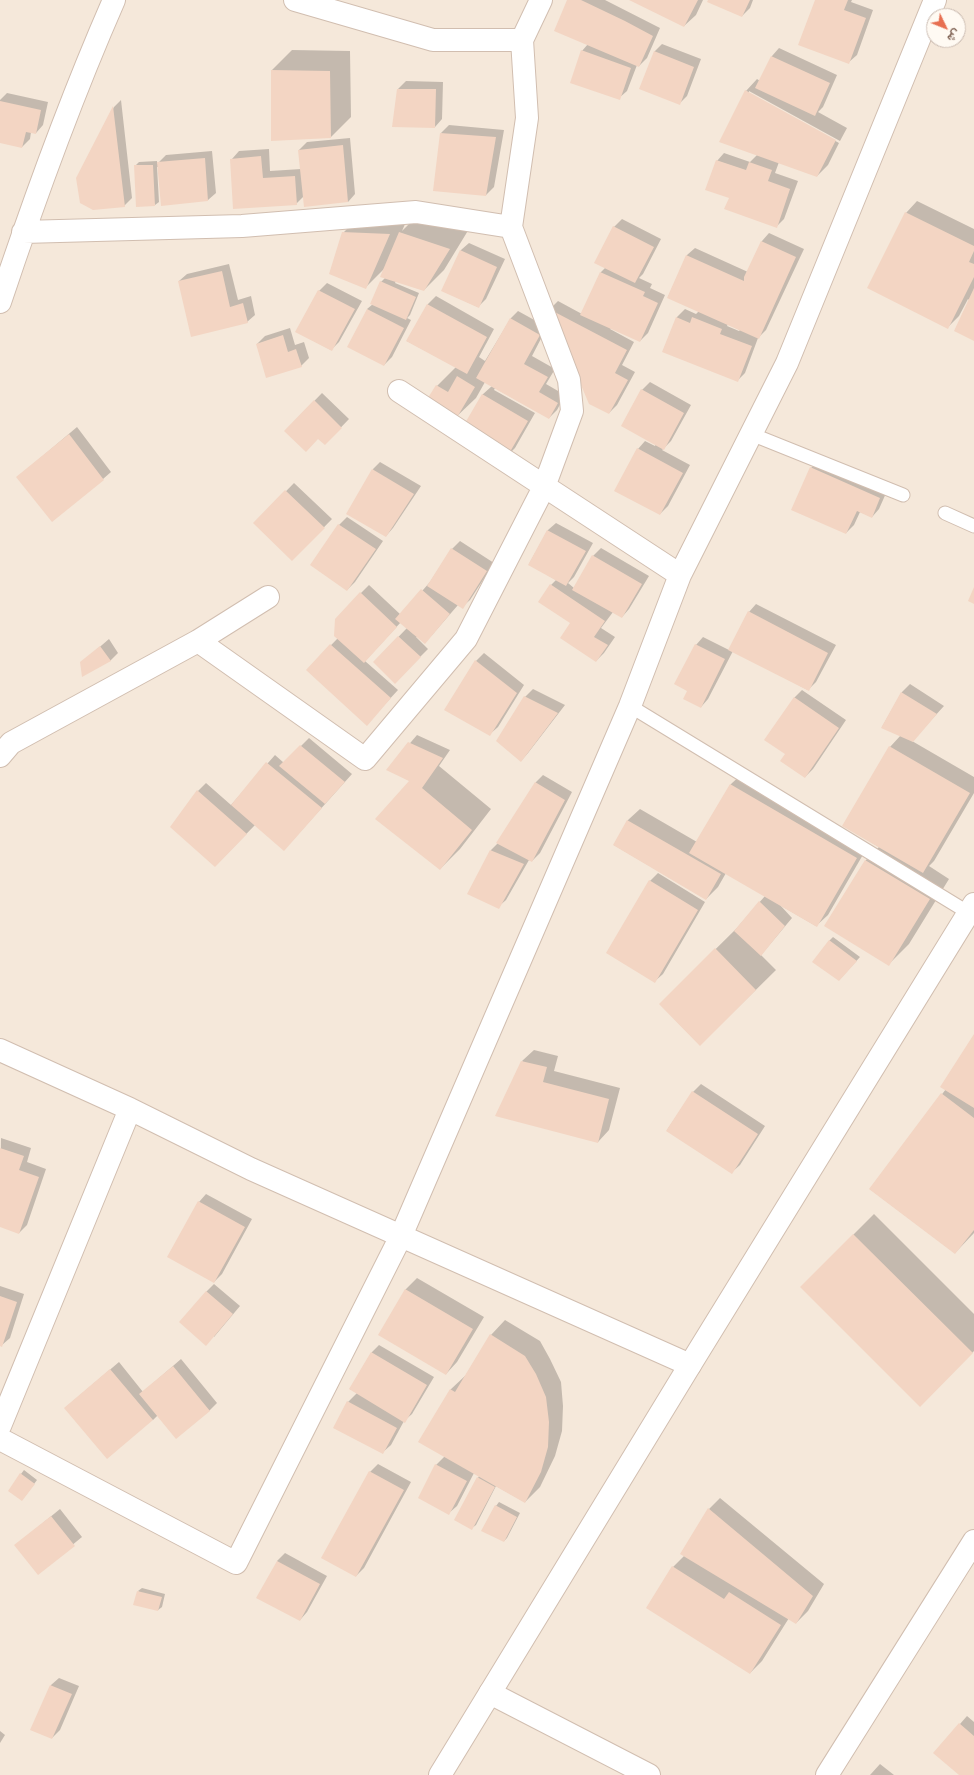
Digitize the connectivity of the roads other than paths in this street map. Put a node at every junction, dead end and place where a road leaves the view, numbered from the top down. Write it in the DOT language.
graph roads {
  1 [pos="114,0"];
  2 [pos="295,0"];
  3 [pos="541,0"];
  4 [pos="935,0"];
  5 [pos="522,40"];
  6 [pos="511,227"];
  7 [pos="23,232"];
  8 [pos="0,302"];
  9 [pos="399,391"];
  10 [pos="751,434"];
  11 [pos="544,487"];
  12 [pos="903,494"];
  13 [pos="945,513"];
  14 [pos="974,526"];
  15 [pos="680,575"];
  16 [pos="268,597"];
  17 [pos="198,641"];
  18 [pos="630,706"];
  19 [pos="4,746"];
  20 [pos="971,909"];
  21 [pos="0,1050"];
  22 [pos="130,1109"];
  23 [pos="401,1236"];
  24 [pos="690,1365"];
  25 [pos="0,1426"];
  26 [pos="0,1439"];
  27 [pos="974,1541"];
  28 [pos="490,1693"];
  29 [pos="440,1775"];
  30 [pos="649,1775"];
  31 [pos="828,1775"];
  1 -- 7 [label="street"];
  2 -- 5 [label="street"];
  3 -- 5 [label="street"];
  4 -- 10 [label="street"];
  5 -- 6 [label="street"];
  6 -- 7 [label="street"];
  6 -- 11 [label="street"];
  7 -- 8 [label="street"];
  9 -- 11 [label="street"];
  10 -- 12 [label="lane"];
  10 -- 15 [label="street"];
  11 -- 15 [label="street"];
  11 -- 17 [label="street"];
  13 -- 14 [label="lane"];
  15 -- 18 [label="street"];
  16 -- 17 [label="street"];
  17 -- 19 [label="street"];
  18 -- 20 [label="lane"];
  18 -- 23 [label="street"];
  20 -- 24 [label="street"];
  21 -- 22 [label="street"];
  22 -- 23 [label="street"];
  22 -- 25 [label="street"];
  23 -- 24 [label="street"];
  23 -- 26 [label="street"];
  24 -- 28 [label="street"];
  27 -- 31 [label="street"];
  28 -- 29 [label="street"];
  28 -- 30 [label="street"];
}
